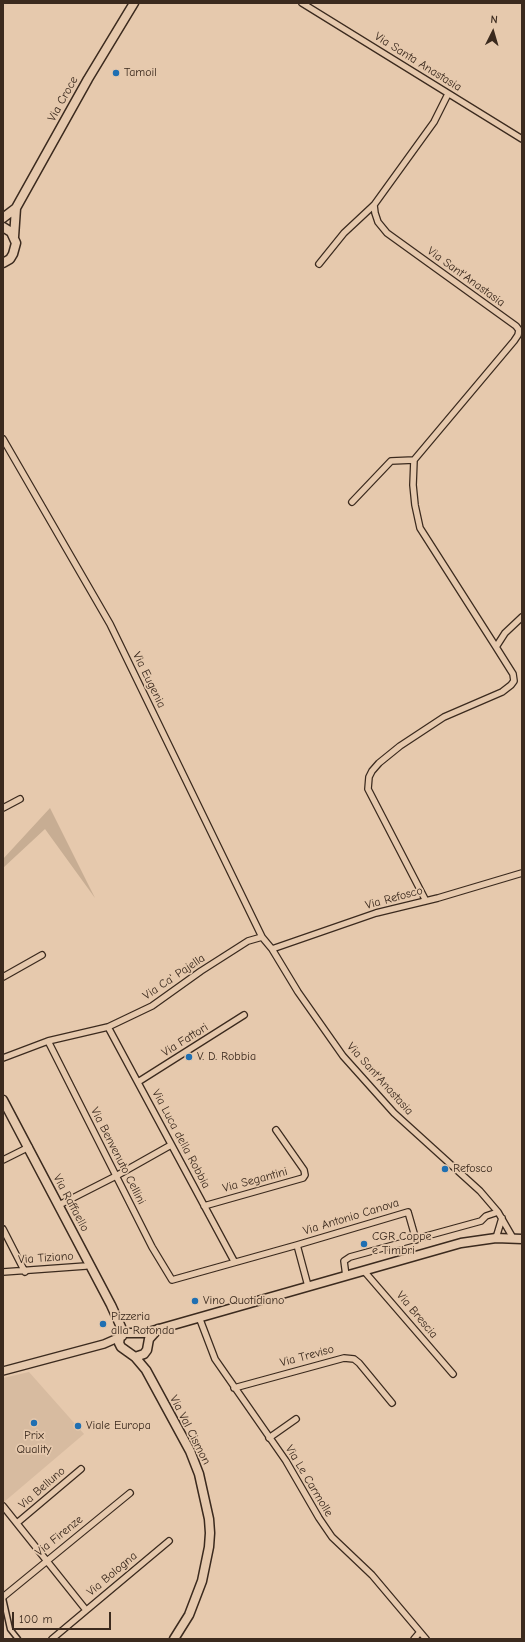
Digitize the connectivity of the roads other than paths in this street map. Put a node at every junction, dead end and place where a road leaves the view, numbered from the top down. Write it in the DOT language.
graph roads {
  1 [pos="134,3"];
  2 [pos="302,3"];
  3 [pos="448,94"];
  4 [pos="522,139"];
  5 [pos="374,205"];
  6 [pos="16,208"];
  7 [pos="3,218"];
  8 [pos="3,227"];
  9 [pos="14,237"];
  10 [pos="3,263"];
  11 [pos="319,264"];
  12 [pos="3,439"];
  13 [pos="414,460"];
  14 [pos="352,502"];
  15 [pos="522,616"];
  16 [pos="496,647"];
  17 [pos="20,799"];
  18 [pos="3,808"];
  19 [pos="522,873"];
  20 [pos="426,901"];
  21 [pos="262,938"];
  22 [pos="272,949"];
  23 [pos="42,955"];
  24 [pos="3,977"];
  25 [pos="244,1015"];
  26 [pos="108,1026"];
  27 [pos="48,1041"];
  28 [pos="3,1058"];
  29 [pos="138,1082"];
  30 [pos="3,1100"];
  31 [pos="276,1130"];
  32 [pos="171,1145"];
  33 [pos="29,1147"];
  34 [pos="3,1160"];
  35 [pos="116,1176"];
  36 [pos="59,1205"];
  37 [pos="204,1206"];
  38 [pos="500,1215"];
  39 [pos="3,1229"];
  40 [pos="496,1238"];
  41 [pos="513,1238"];
  42 [pos="522,1239"];
  43 [pos="416,1240"];
  44 [pos="297,1245"];
  45 [pos="234,1261"];
  46 [pos="90,1264"];
  47 [pos="364,1271"];
  48 [pos="3,1272"];
  49 [pos="25,1272"];
  50 [pos="346,1276"];
  51 [pos="172,1280"];
  52 [pos="308,1286"];
  53 [pos="117,1316"];
  54 [pos="199,1317"];
  55 [pos="158,1329"];
  56 [pos="134,1333"];
  57 [pos="121,1336"];
  58 [pos="104,1344"];
  59 [pos="121,1347"];
  60 [pos="147,1348"];
  61 [pos="135,1357"];
  62 [pos="146,1370"];
  63 [pos="3,1371"];
  64 [pos="453,1374"];
  65 [pos="234,1388"];
  66 [pos="392,1403"];
  67 [pos="296,1419"];
  68 [pos="269,1438"];
  69 [pos="80,1469"];
  70 [pos="130,1493"];
  71 [pos="3,1506"];
  72 [pos="17,1523"];
  73 [pos="169,1541"];
  74 [pos="47,1561"];
  75 [pos="3,1597"];
  76 [pos="86,1610"];
  77 [pos="420,1632"];
  78 [pos="18,1639"];
  79 [pos="52,1639"];
  80 [pos="174,1639"];
  81 [pos="414,1639"];
  82 [pos="426,1639"];
  1 -- 6 [label="main road, Via Croce"];
  2 -- 3 [label="street, Via Santa Anastasia"];
  3 -- 4 [label="street, Via Santa Anastasia"];
  3 -- 5 [label="street"];
  5 -- 11 [label="street"];
  5 -- 13 [label="street, Via Sant'Anastasia"];
  6 -- 7 [label="main road, Via Croce"];
  6 -- 9 [label="main road, Via Croce"];
  8 -- 9 [label="main road"];
  9 -- 10 [label="main road, Via Croce"];
  12 -- 21 [label="street, Via Eugenia"];
  13 -- 14 [label="street"];
  13 -- 16 [label="street"];
  15 -- 16 [label="street"];
  16 -- 20 [label="street"];
  17 -- 18 [label="street"];
  19 -- 20 [label="street, Via Refosco"];
  20 -- 22 [label="street, Via Refosco"];
  21 -- 22 [label="street, Via Sant'Anastasia"];
  21 -- 26 [label="street, Via Ca' Pajella"];
  22 -- 38 [label="street, Via Sant'Anastasia"];
  23 -- 24 [label="street"];
  25 -- 29 [label="street, Via Fattori"];
  26 -- 27 [label="street, Via Ca' Pajella"];
  26 -- 29 [label="street, Via Luca della Robbia"];
  27 -- 28 [label="street, Via Ca' Pajella"];
  27 -- 35 [label="street, Via Benvenuto Cellini"];
  29 -- 32 [label="street, Via Luca della Robbia"];
  30 -- 33 [label="main road, Via Raffaello"];
  31 -- 37 [label="street, Via Segantini"];
  32 -- 35 [label="street"];
  32 -- 37 [label="street, Via Luca della Robbia"];
  33 -- 34 [label="street"];
  33 -- 36 [label="main road, Via Raffaello"];
  35 -- 36 [label="street"];
  35 -- 51 [label="street, Via Benvenuto Cellini"];
  36 -- 46 [label="main road, Via Raffaello"];
  37 -- 45 [label="street, Via Luca della Robbia"];
  38 -- 40 [label="street"];
  38 -- 41 [label="street, Via Sant'Anastasia"];
  38 -- 43 [label="street"];
  39 -- 49 [label="street"];
  40 -- 41 [label="main road"];
  40 -- 47 [label="main road"];
  41 -- 42 [label="main road"];
  43 -- 44 [label="street, Via Antonio Canova"];
  43 -- 50 [label="street"];
  44 -- 45 [label="street, Via Antonio Canova"];
  44 -- 52 [label="street, Via Antonio Canova"];
  45 -- 51 [label="street, Via Antonio Canova"];
  46 -- 49 [label="street, Via Tiziano"];
  46 -- 53 [label="main road, Via Raffaello"];
  47 -- 50 [label="main road"];
  47 -- 64 [label="street, Via Brescia"];
  48 -- 49 [label="street, Via Tiziano"];
  50 -- 52 [label="main road"];
  52 -- 54 [label="main road"];
  53 -- 56 [label="main road, Via Raffaello"];
  53 -- 57 [label="main road, Via Raffaello"];
  54 -- 55 [label="main road"];
  54 -- 65 [label="street, Via Le Carmolle"];
  55 -- 56 [label="main road"];
  55 -- 60 [label="main road"];
  56 -- 57 [label="main road"];
  56 -- 60 [label="main road"];
  57 -- 58 [label="street"];
  57 -- 59 [label="main road"];
  58 -- 59 [label="street"];
  58 -- 63 [label="street"];
  59 -- 61 [label="main road"];
  60 -- 61 [label="main road"];
  60 -- 62 [label="main road, Via Val Cismon"];
  61 -- 62 [label="main road, Via Val Cismon"];
  62 -- 80 [label="main road, Via Val Cismon"];
  65 -- 66 [label="street, Via Treviso"];
  65 -- 68 [label="street, Via Le Carmolle"];
  67 -- 68 [label="street"];
  68 -- 77 [label="street, Via Le Carmolle"];
  69 -- 72 [label="street, Via Belluno"];
  70 -- 74 [label="street, Via Firenze"];
  71 -- 72 [label="street"];
  72 -- 74 [label="street"];
  73 -- 76 [label="street, Via Bologna"];
  74 -- 75 [label="street, Via Firenze"];
  74 -- 76 [label="street"];
  75 -- 78 [label="street"];
  76 -- 79 [label="street, Via Bologna"];
  77 -- 81 [label="street"];
  77 -- 82 [label="street, Via Le Carmolle"];
}
